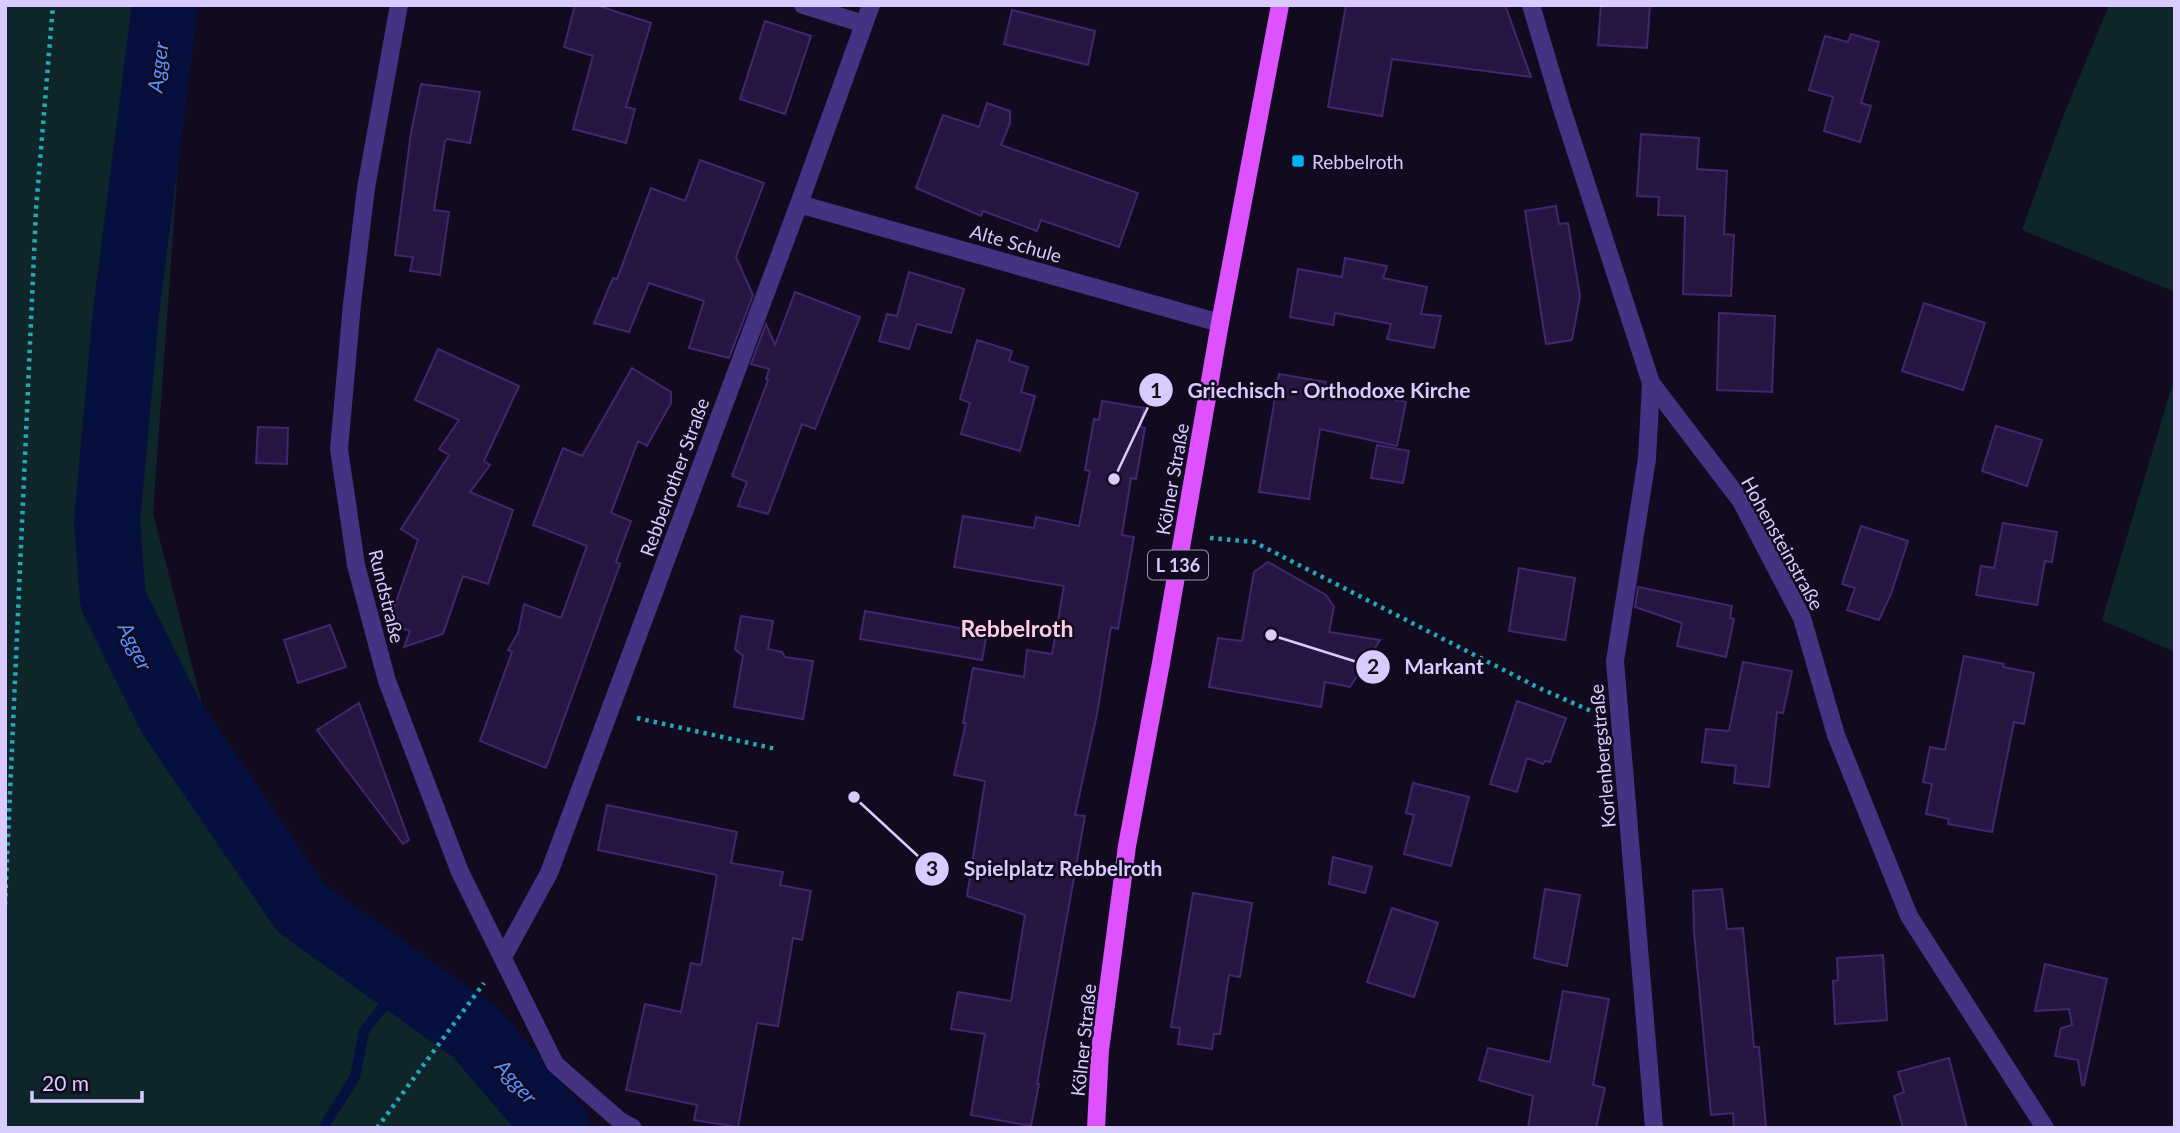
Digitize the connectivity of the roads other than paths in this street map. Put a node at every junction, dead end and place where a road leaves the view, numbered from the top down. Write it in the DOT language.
graph roads {
  1 [pos="399,5"];
  2 [pos="803,5"];
  3 [pos="871,5"];
  4 [pos="1280,5"];
  5 [pos="1531,5"];
  6 [pos="864,24"];
  7 [pos="799,204"];
  8 [pos="1220,323"];
  9 [pos="1651,383"];
  10 [pos="503,957"];
  11 [pos="633,1128"];
  12 [pos="1096,1128"];
  13 [pos="1654,1128"];
  14 [pos="2045,1128"];
  1 -- 10 [label="street, Rundstraße"];
  2 -- 6 [label="street"];
  3 -- 6 [label="street, Rebbelrother Straße"];
  4 -- 8 [label="main road, Kölner Straße / L 136"];
  5 -- 9 [label="street, Hohensteinstraße"];
  6 -- 7 [label="street, Rebbelrother Straße"];
  7 -- 8 [label="street, Alte Schule"];
  7 -- 10 [label="street, Rebbelrother Straße"];
  8 -- 12 [label="main road, Kölner Straße / L 136"];
  9 -- 13 [label="street, Korlenbergstraße"];
  9 -- 14 [label="street, Hohensteinstraße"];
  10 -- 11 [label="street, Rundstraße"];
}
